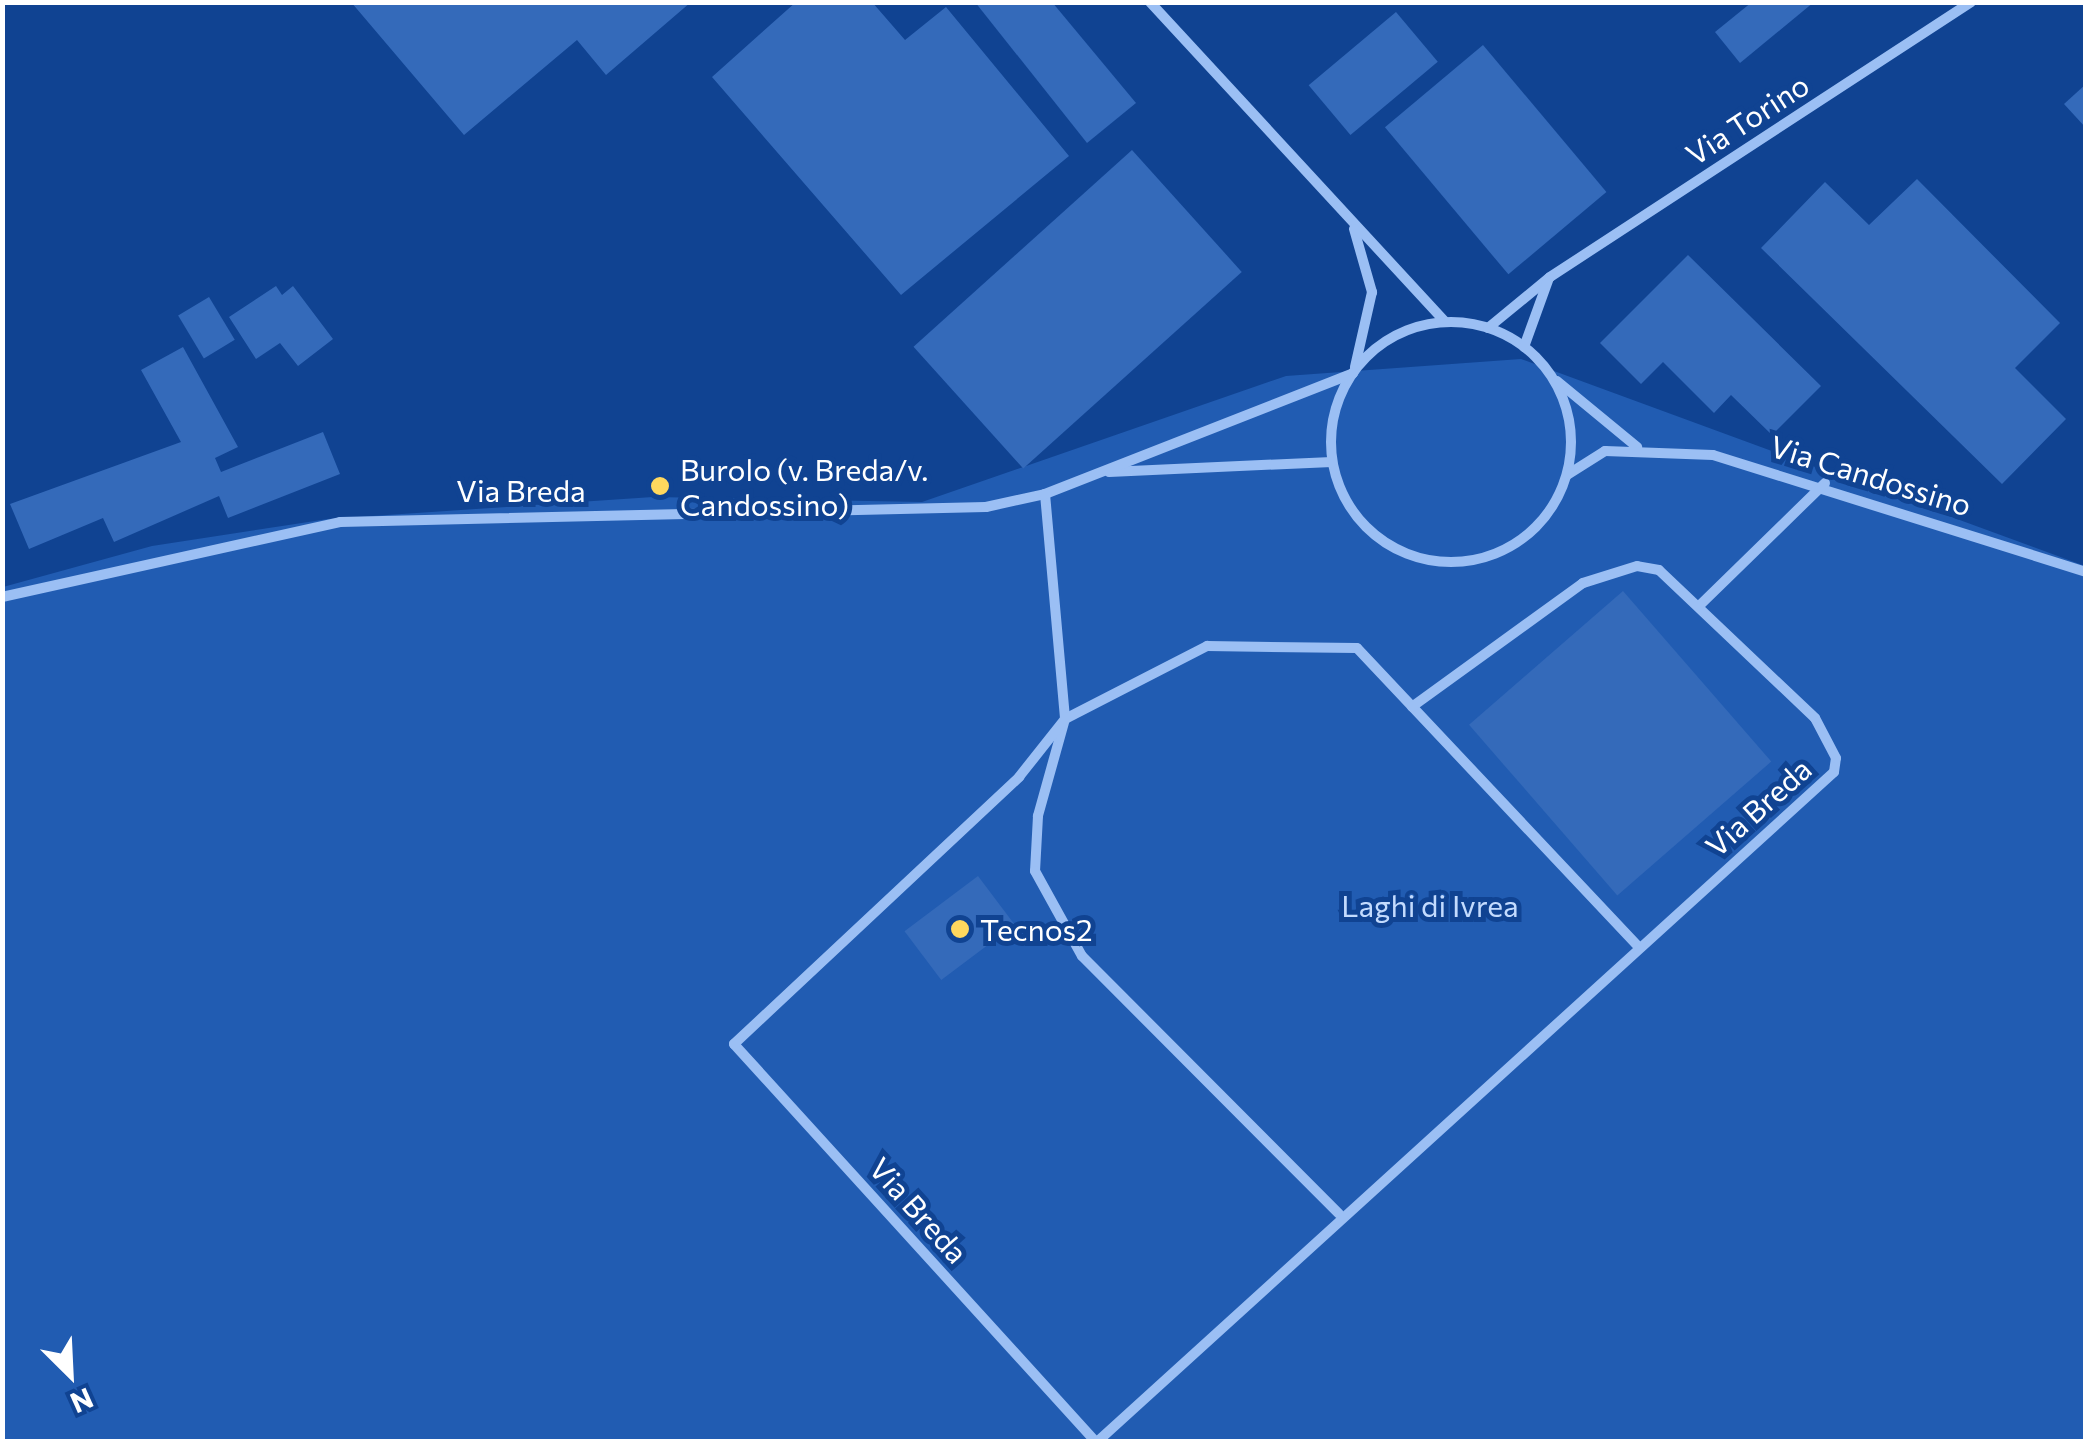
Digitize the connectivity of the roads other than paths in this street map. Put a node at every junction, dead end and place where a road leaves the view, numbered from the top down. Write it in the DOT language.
graph roads {
  1 [pos="1150,2"];
  2 [pos="1971,2"];
  3 [pos="1352,224"];
  4 [pos="1550,276"];
  5 [pos="1445,322"];
  6 [pos="1488,328"];
  7 [pos="1524,347"];
  8 [pos="1353,373"];
  9 [pos="1552,378"];
  10 [pos="1637,447"];
  11 [pos="1332,462"];
  12 [pos="1098,473"];
  13 [pos="1566,474"];
  14 [pos="1825,483"];
  15 [pos="1045,494"];
  16 [pos="2086,572"];
  17 [pos="2,597"];
  18 [pos="1699,606"];
  19 [pos="1412,707"];
  20 [pos="1065,719"];
  21 [pos="1639,947"];
  22 [pos="1340,1214"];
  23 [pos="1096,1442"];
  1 -- 3 [label="street"];
  2 -- 4 [label="street, Via Torino"];
  3 -- 5 [label="street"];
  3 -- 8 [label="street"];
  4 -- 6 [label="street, Via Torino"];
  4 -- 7 [label="street"];
  5 -- 6 [label="street"];
  5 -- 8 [label="street"];
  6 -- 7 [label="street"];
  7 -- 9 [label="street"];
  8 -- 11 [label="street"];
  8 -- 12 [label="street, Via Breda"];
  9 -- 10 [label="street, Via Candossino"];
  9 -- 13 [label="street"];
  10 -- 13 [label="street, Via Candossino"];
  10 -- 14 [label="street, Via Candossino"];
  11 -- 12 [label="street, Via Breda"];
  11 -- 13 [label="street"];
  12 -- 15 [label="street, Via Breda"];
  14 -- 16 [label="street, Via Candossino"];
  14 -- 18 [label="street"];
  15 -- 17 [label="street, Via Breda"];
  15 -- 20 [label="street"];
  18 -- 19 [label="street, Via Breda"];
  18 -- 21 [label="street, Via Breda"];
  19 -- 20 [label="street, Via Breda"];
  19 -- 21 [label="street, Via Breda"];
  20 -- 22 [label="street"];
  20 -- 23 [label="street, Via Breda"];
  21 -- 22 [label="street, Via Breda"];
  22 -- 23 [label="street, Via Breda"];
}
